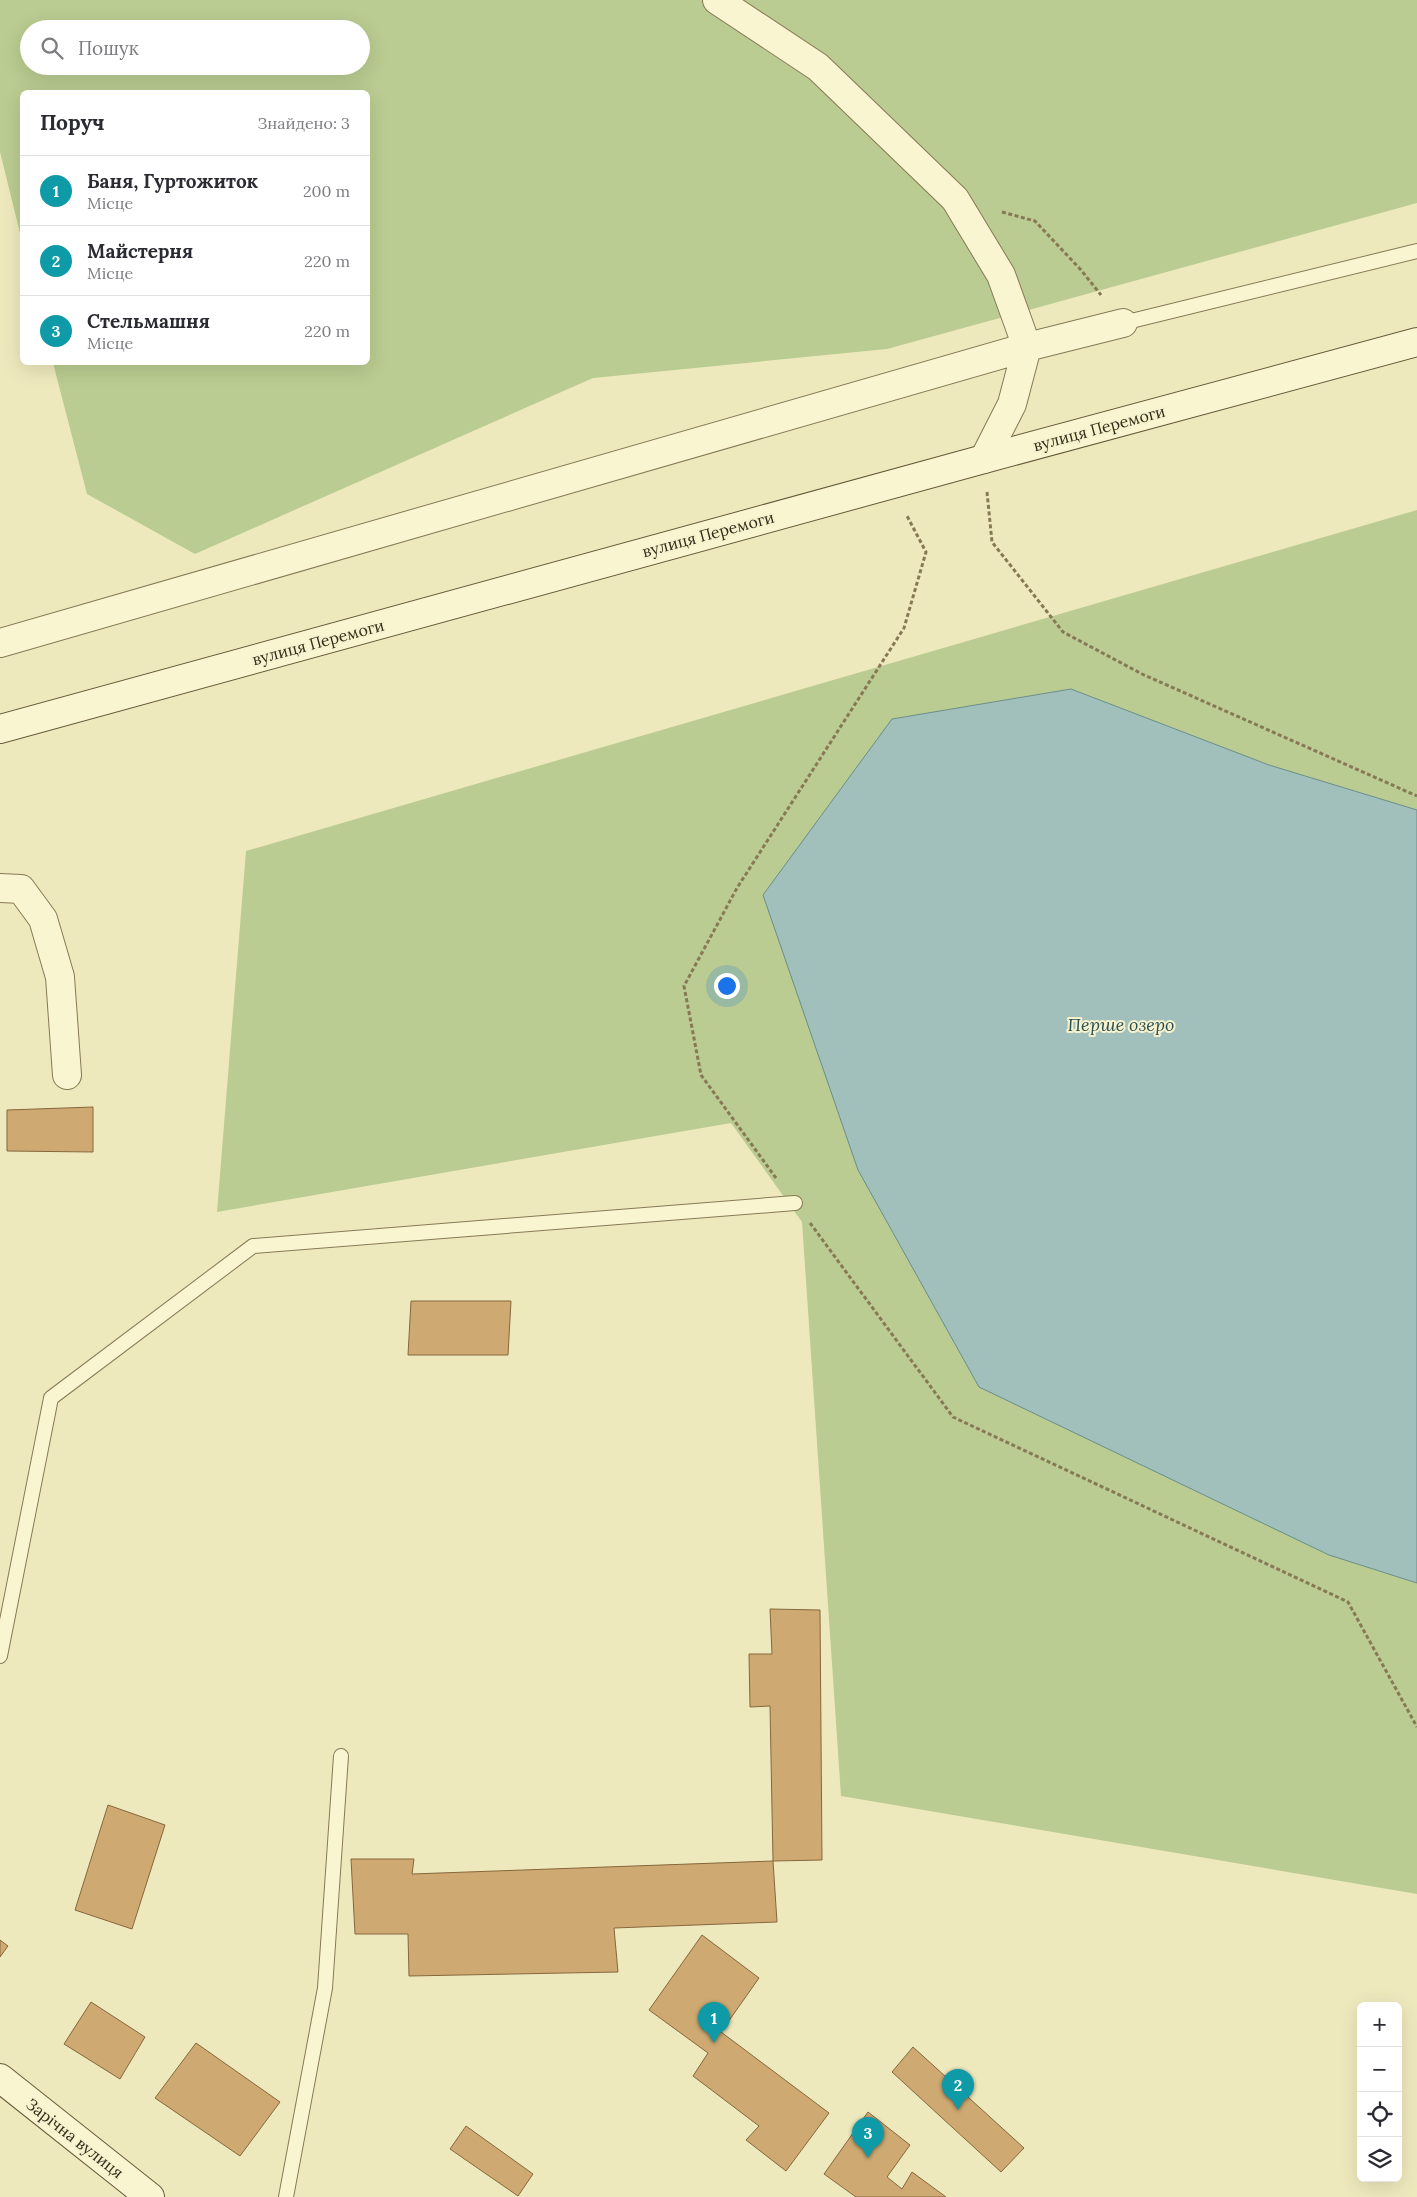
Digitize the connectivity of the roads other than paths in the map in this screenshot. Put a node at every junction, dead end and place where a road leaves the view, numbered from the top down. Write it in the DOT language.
graph roads {
  1 [pos="717,0"];
  2 [pos="1417,251"];
  3 [pos="1123,323"];
  4 [pos="1417,342"];
  5 [pos="1027,347"];
  6 [pos="984,458"];
  7 [pos="0,643"];
  8 [pos="0,729"];
  9 [pos="0,888"];
  10 [pos="67,1075"];
  11 [pos="795,1203"];
  12 [pos="0,1656"];
  13 [pos="341,1756"];
  14 [pos="0,2078"];
  15 [pos="150,2197"];
  16 [pos="286,2197"];
  1 -- 5 [label="street"];
  2 -- 3 [label="lane"];
  3 -- 5 [label="street"];
  4 -- 6 [label="street, вулиця Перемоги"];
  5 -- 6 [label="street"];
  5 -- 7 [label="street"];
  6 -- 8 [label="street, вулиця Перемоги"];
  9 -- 10 [label="street"];
  11 -- 12 [label="lane"];
  13 -- 16 [label="lane"];
  14 -- 15 [label="street, Зарічна вулиця"];
}
